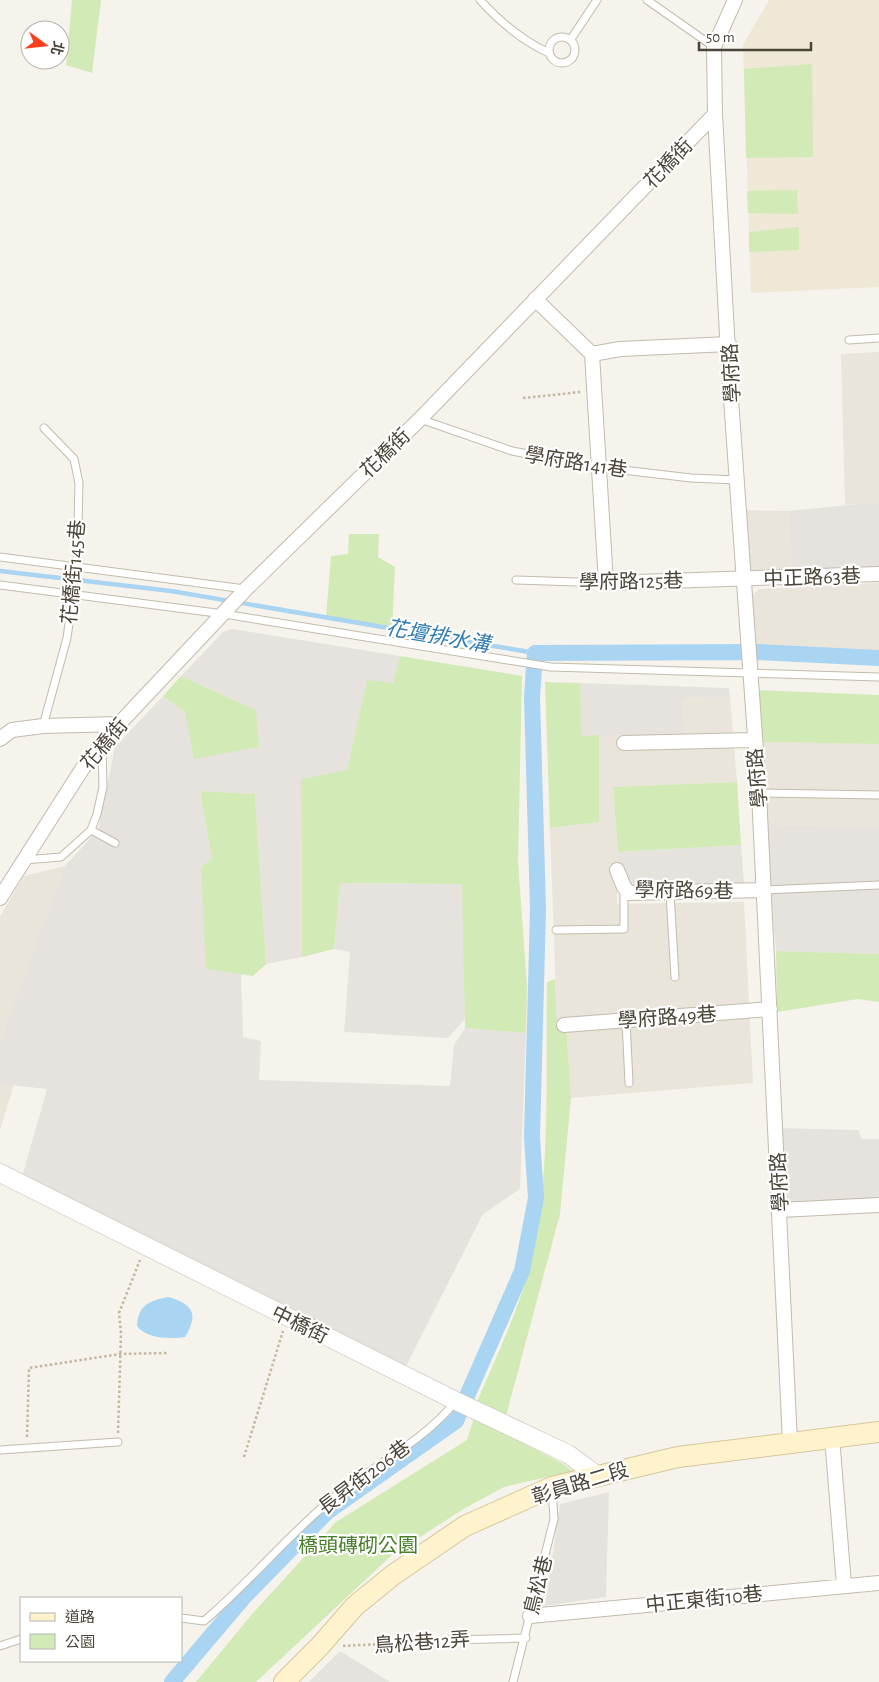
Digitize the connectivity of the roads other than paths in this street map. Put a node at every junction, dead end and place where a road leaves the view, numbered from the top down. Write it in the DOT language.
graph roads {
  1 [pos="480,0"];
  2 [pos="597,0"];
  3 [pos="647,0"];
  4 [pos="735,0"];
  5 [pos="571,39"];
  6 [pos="714,47"];
  7 [pos="549,53"];
  8 [pos="715,114"];
  9 [pos="535,299"];
  10 [pos="879,338"];
  11 [pos="849,340"];
  12 [pos="729,344"];
  13 [pos="592,354"];
  14 [pos="420,419"];
  15 [pos="44,428"];
  16 [pos="597,467"];
  17 [pos="738,480"];
  18 [pos="0,557"];
  19 [pos="77,566"];
  20 [pos="879,574"];
  21 [pos="745,579"];
  22 [pos="516,580"];
  23 [pos="606,583"];
  24 [pos="0,584"];
  25 [pos="246,589"];
  26 [pos="72,594"];
  27 [pos="224,614"];
  28 [pos="750,668"];
  29 [pos="879,677"];
  30 [pos="119,724"];
  31 [pos="43,726"];
  32 [pos="0,739"];
  33 [pos="753,740"];
  34 [pos="102,743"];
  35 [pos="624,743"];
  36 [pos="758,793"];
  37 [pos="879,795"];
  38 [pos="91,830"];
  39 [pos="115,843"];
  40 [pos="24,860"];
  41 [pos="617,870"];
  42 [pos="879,885"];
  43 [pos="624,887"];
  44 [pos="764,890"];
  45 [pos="670,893"];
  46 [pos="0,898"];
  47 [pos="556,930"];
  48 [pos="675,977"];
  49 [pos="770,1009"];
  50 [pos="626,1020"];
  51 [pos="564,1024"];
  52 [pos="629,1082"];
  53 [pos="0,1173"];
  54 [pos="879,1205"];
  55 [pos="780,1210"];
  56 [pos="456,1402"];
  57 [pos="879,1432"];
  58 [pos="832,1437"];
  59 [pos="118,1442"];
  60 [pos="790,1442"];
  61 [pos="0,1450"];
  62 [pos="598,1476"];
  63 [pos="552,1487"];
  64 [pos="879,1583"];
  65 [pos="844,1585"];
  66 [pos="530,1616"];
  67 [pos="182,1618"];
  68 [pos="526,1638"];
  69 [pos="20,1639"];
  70 [pos="449,1640"];
  71 [pos="0,1646"];
  72 [pos="284,1682"];
  73 [pos="513,1682"];
  1 -- 7 [label="lane"];
  2 -- 5 [label="lane"];
  3 -- 6 [label="lane"];
  4 -- 6 [label="street"];
  5 -- 7 [label="lane"];
  5 -- 7 [label="lane"];
  6 -- 8 [label="street"];
  8 -- 9 [label="street, 花橋街"];
  8 -- 12 [label="street, 學府路"];
  9 -- 13 [label="street"];
  9 -- 14 [label="street, 花橋街"];
  10 -- 11 [label="lane"];
  12 -- 13 [label="street"];
  12 -- 17 [label="street, 學府路"];
  13 -- 16 [label="street"];
  14 -- 16 [label="lane, 學府路141巷"];
  14 -- 25 [label="street, 花橋街"];
  15 -- 19 [label="lane, 花橋街145巷"];
  16 -- 17 [label="lane, 學府路141巷"];
  16 -- 23 [label="street"];
  17 -- 21 [label="street, 學府路"];
  18 -- 19 [label="lane"];
  19 -- 25 [label="lane"];
  19 -- 26 [label="lane, 花橋街145巷"];
  20 -- 21 [label="street, 中正路63巷"];
  21 -- 23 [label="street, 學府路125巷"];
  21 -- 28 [label="street, 學府路"];
  22 -- 23 [label="lane, 學府路125巷"];
  24 -- 26 [label="lane"];
  25 -- 27 [label="street, 花橋街"];
  26 -- 27 [label="lane"];
  26 -- 31 [label="lane, 花橋街145巷"];
  27 -- 28 [label="lane"];
  27 -- 30 [label="street, 花橋街"];
  28 -- 29 [label="lane"];
  28 -- 33 [label="street, 學府路"];
  30 -- 31 [label="street"];
  30 -- 34 [label="street, 花橋街"];
  31 -- 32 [label="street"];
  33 -- 35 [label="street"];
  33 -- 36 [label="street, 學府路"];
  34 -- 38 [label="lane"];
  34 -- 40 [label="street, 花橋街"];
  36 -- 37 [label="lane"];
  36 -- 44 [label="street, 學府路"];
  38 -- 39 [label="lane"];
  38 -- 40 [label="lane"];
  40 -- 46 [label="street, 花橋街"];
  41 -- 43 [label="street, 學府路69巷"];
  42 -- 44 [label="lane"];
  43 -- 45 [label="street, 學府路69巷"];
  43 -- 47 [label="lane"];
  44 -- 45 [label="street, 學府路69巷"];
  44 -- 49 [label="street, 學府路"];
  45 -- 48 [label="lane"];
  49 -- 50 [label="street, 學府路49巷"];
  49 -- 55 [label="street, 學府路"];
  50 -- 51 [label="street, 學府路49巷"];
  50 -- 52 [label="lane"];
  53 -- 56 [label="street, 中橋街"];
  54 -- 55 [label="street"];
  55 -- 60 [label="street, 學府路"];
  56 -- 62 [label="street, 中橋街"];
  56 -- 67 [label="lane, 長昇街206巷"];
  57 -- 58 [label="main road, 彰員路二段"];
  58 -- 60 [label="main road, 彰員路二段"];
  58 -- 65 [label="street"];
  59 -- 61 [label="lane"];
  60 -- 62 [label="main road, 彰員路二段"];
  62 -- 63 [label="main road, 彰員路二段"];
  63 -- 66 [label="lane, 鳥松巷"];
  63 -- 72 [label="main road, 彰員路二段"];
  64 -- 65 [label="street, 中正東街10巷"];
  65 -- 66 [label="street, 中正東街10巷"];
  66 -- 68 [label="lane, 鳥松巷"];
  68 -- 70 [label="lane, 鳥松巷12弄"];
  68 -- 73 [label="lane, 鳥松巷"];
  69 -- 71 [label="lane"];
}
